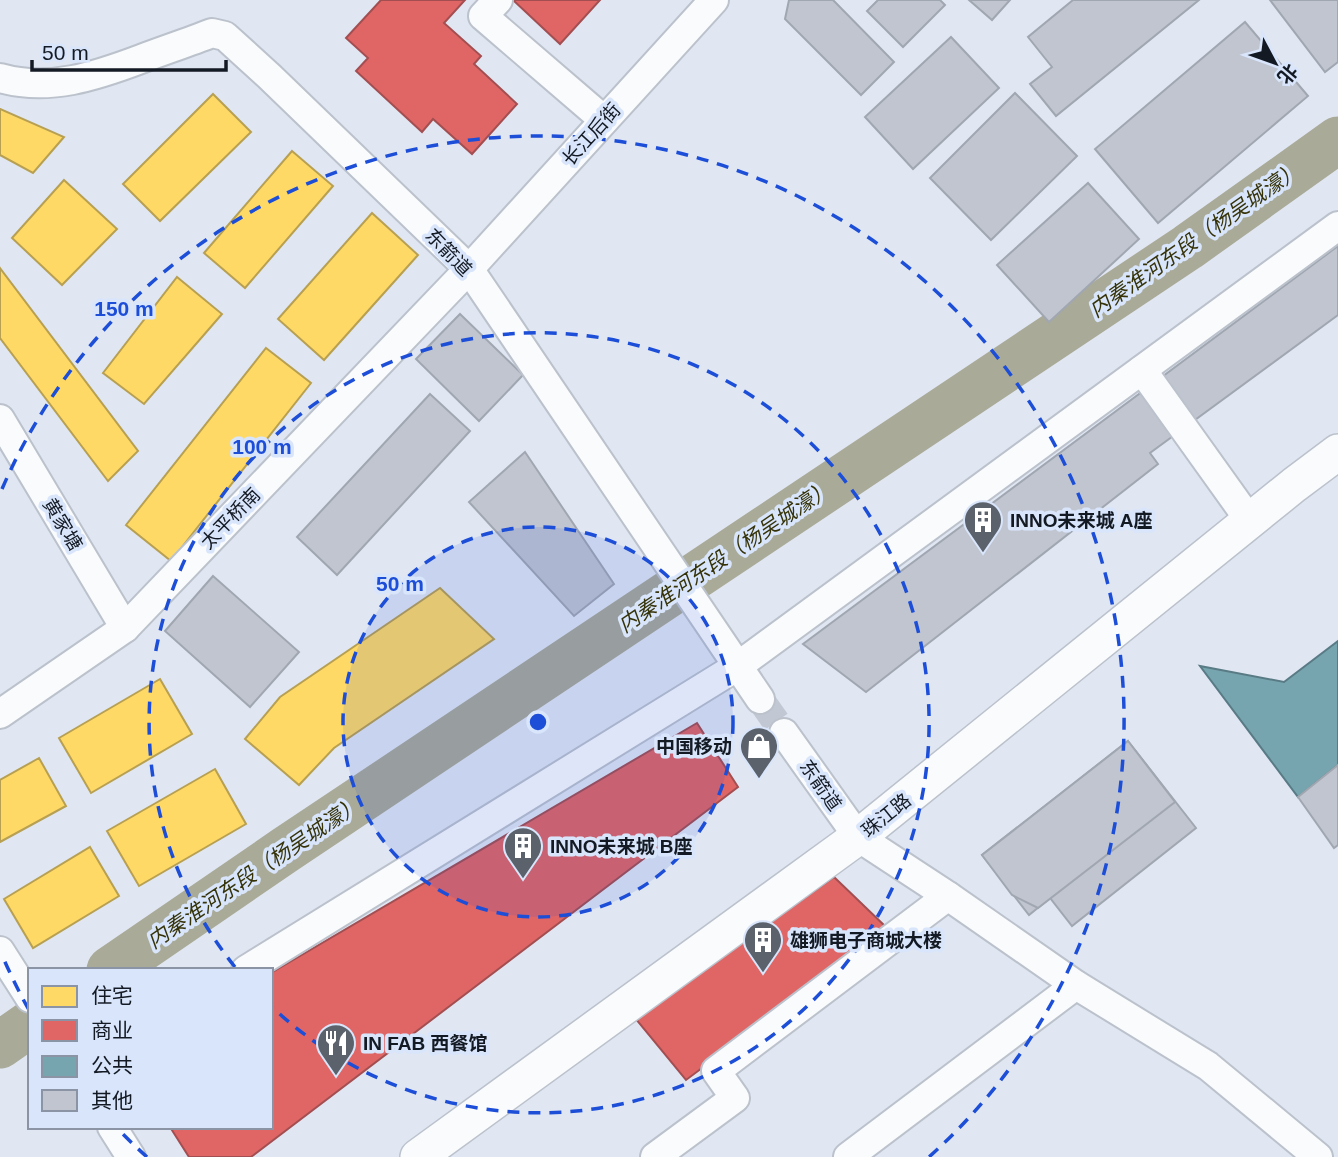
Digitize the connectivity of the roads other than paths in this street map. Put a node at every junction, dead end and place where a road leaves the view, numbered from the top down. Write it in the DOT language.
graph roads {
  1 [pos="498,0"];
  2 [pos="714,0"];
  3 [pos="0,78"];
  4 [pos="604,120"];
  5 [pos="1338,226"];
  6 [pos="469,269"];
  7 [pos="1142,370"];
  8 [pos="0,419"];
  9 [pos="1338,452"];
  10 [pos="1250,521"];
  11 [pos="125,628"];
  12 [pos="738,666"];
  13 [pos="760,699"];
  14 [pos="0,714"];
  15 [pos="784,733"];
  16 [pos="858,837"];
  17 [pos="948,896"];
  18 [pos="6,961"];
  19 [pos="249,968"];
  20 [pos="1076,985"];
  21 [pos="28,995"];
  22 [pos="113,1129"];
  23 [pos="131,1157"];
  24 [pos="418,1157"];
  25 [pos="655,1157"];
  26 [pos="848,1157"];
  27 [pos="1318,1157"];
  1 -- 4 [label="street"];
  2 -- 4 [label="street, 长江后街"];
  3 -- 6 [label="street, 东箭道"];
  4 -- 6 [label="street, 长江后街"];
  5 -- 7 [label="street"];
  6 -- 11 [label="street, 太平桥南"];
  6 -- 12 [label="street, 东箭道"];
  7 -- 10 [label="street"];
  7 -- 12 [label="street"];
  8 -- 11 [label="street, 黄家塘"];
  9 -- 10 [label="main road, 珠江路"];
  10 -- 16 [label="main road, 珠江路"];
  11 -- 14 [label="street, 太平桥南"];
  12 -- 13 [label="street, 东箭道"];
  12 -- 19 [label="street"];
  15 -- 16 [label="street, 东箭道"];
  16 -- 17 [label="street"];
  16 -- 24 [label="main road, 珠江路"];
  17 -- 20 [label="street"];
  17 -- 25 [label="street"];
  18 -- 21 [label="street"];
  20 -- 26 [label="street"];
  20 -- 27 [label="street"];
  22 -- 23 [label="street"];
}
